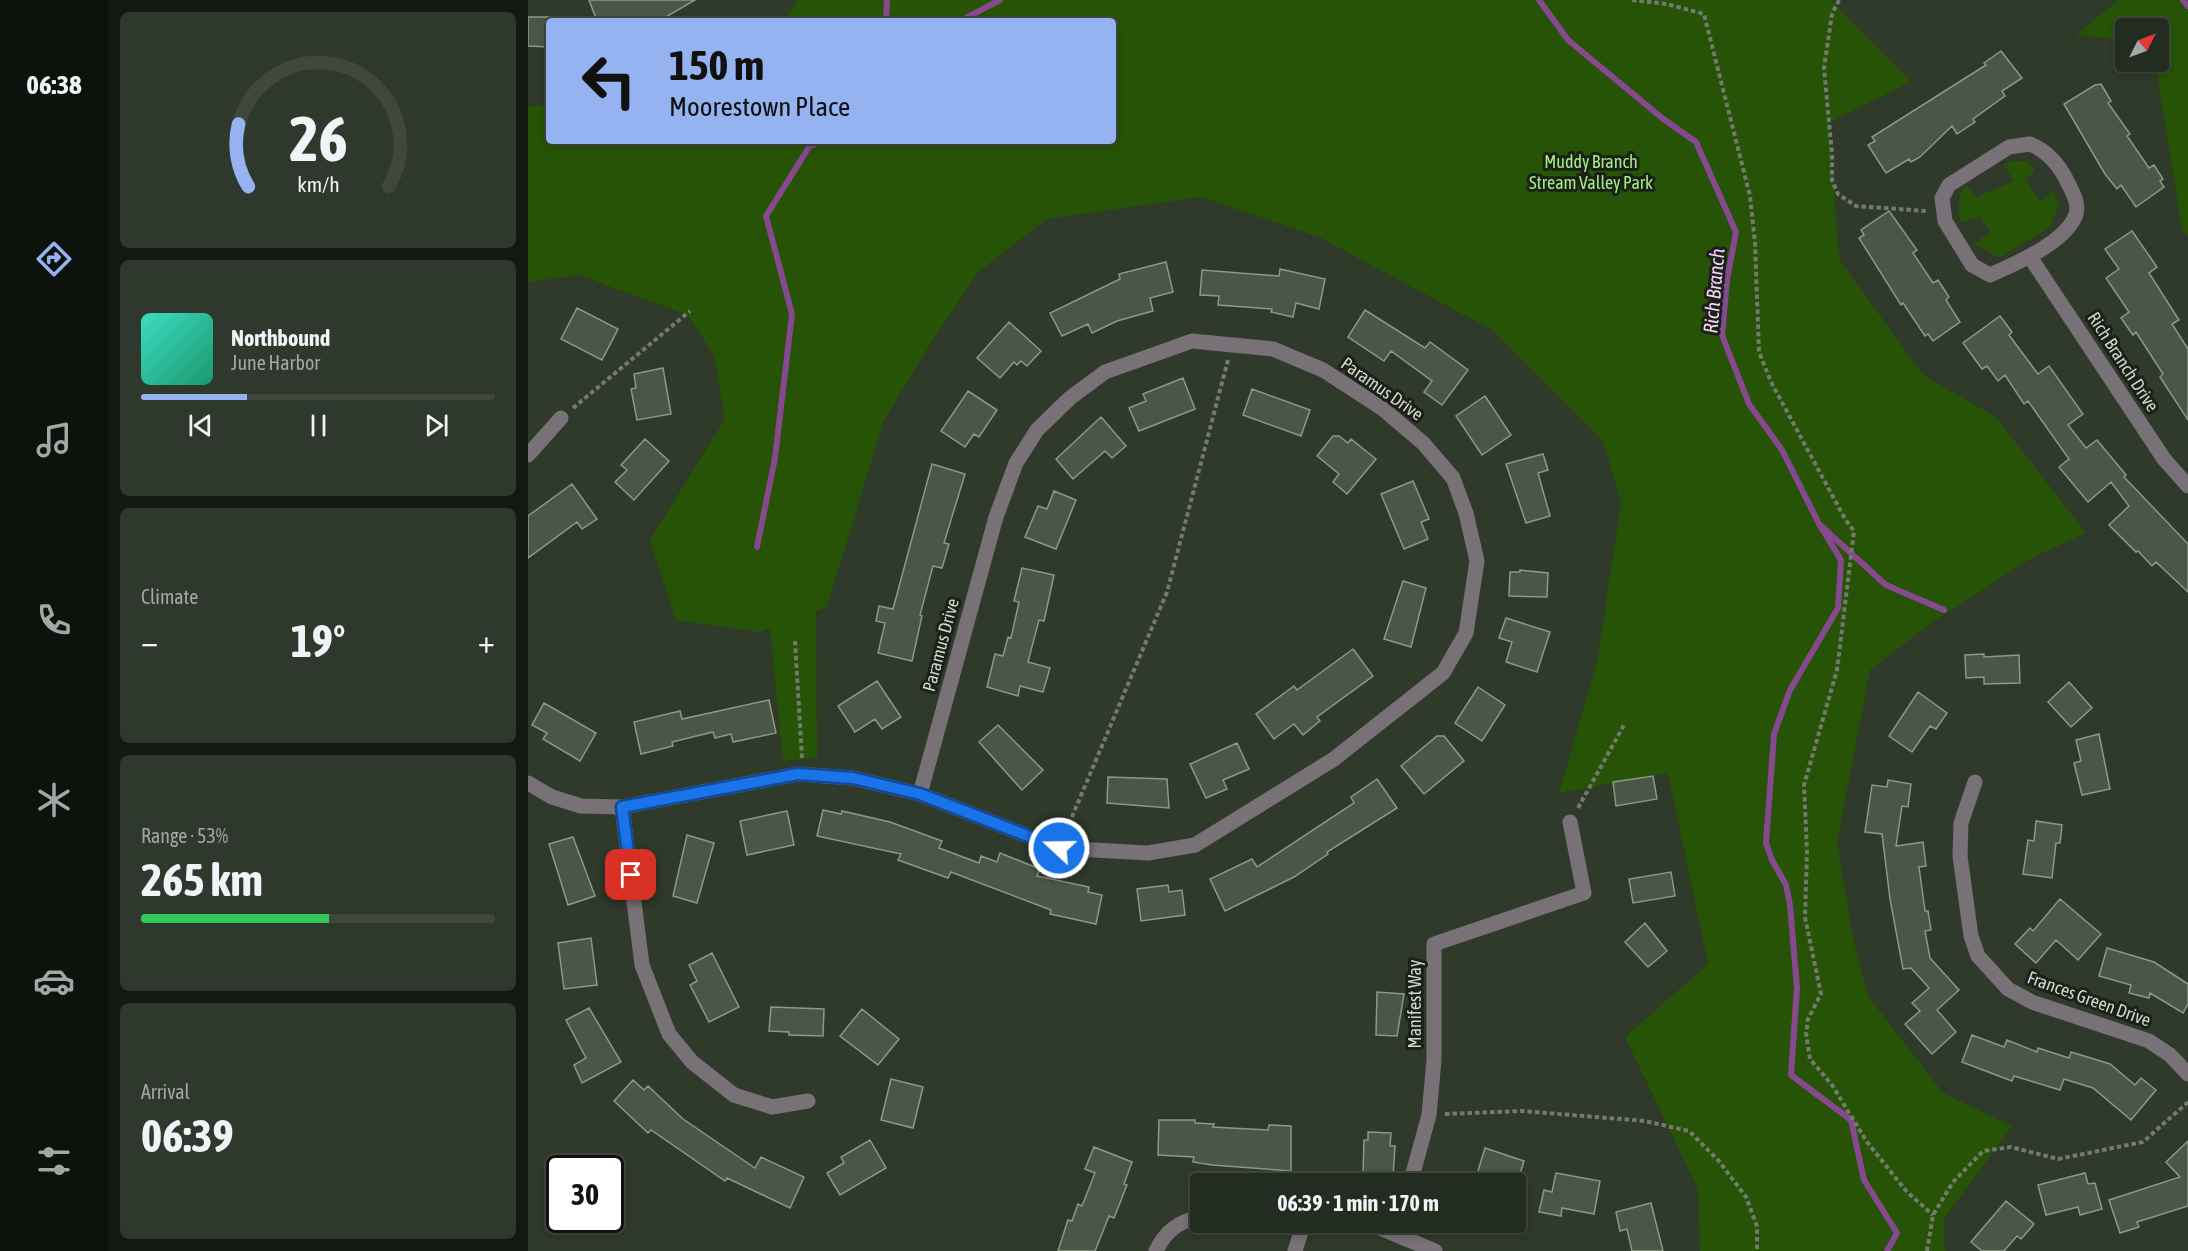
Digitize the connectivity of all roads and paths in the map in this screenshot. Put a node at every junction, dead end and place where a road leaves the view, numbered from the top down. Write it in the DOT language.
graph roads {
  1 [pos="1632,0"];
  2 [pos="1839,0"];
  3 [pos="1944,212"];
  4 [pos="2030,257"];
  5 [pos="690,311"];
  6 [pos="1232,345"];
  7 [pos="561,418"];
  8 [pos="528,455"];
  9 [pos="2188,486"];
  10 [pos="795,641"];
  11 [pos="1624,725"];
  12 [pos="803,774"];
  13 [pos="1975,782"];
  14 [pos="528,783"];
  15 [pos="920,794"];
  16 [pos="622,807"];
  17 [pos="1570,822"];
  18 [pos="1059,848"];
  19 [pos="2188,1074"];
  20 [pos="808,1101"];
  21 [pos="2188,1102"];
  22 [pos="1429,1115"];
  23 [pos="1413,1173"];
  24 [pos="1933,1215"];
  25 [pos="1190,1219"];
  26 [pos="1301,1233"];
  27 [pos="1399,1233"];
  28 [pos="1156,1251"];
  29 [pos="1295,1251"];
  30 [pos="1435,1251"];
  31 [pos="1757,1251"];
  32 [pos="1927,1251"];
  1 -- 24 [label="path"];
  2 -- 3 [label="path"];
  3 -- 4 [label="street"];
  3 -- 4 [label="street"];
  4 -- 9 [label="street, Rich Branch Drive"];
  5 -- 7 [label="path"];
  6 -- 15 [label="street, Paramus Drive"];
  6 -- 18 [label="path"];
  6 -- 18 [label="street, Paramus Drive"];
  7 -- 8 [label="street"];
  10 -- 12 [label="path"];
  11 -- 17 [label="path"];
  12 -- 15 [label="street, Paramus Drive"];
  12 -- 16 [label="street, Paramus Drive"];
  13 -- 19 [label="street, Frances Green Drive"];
  14 -- 16 [label="street, Paramus Drive"];
  15 -- 18 [label="street, Paramus Drive"];
  16 -- 20 [label="street"];
  17 -- 22 [label="street, Manifest Way"];
  21 -- 24 [label="path"];
  22 -- 23 [label="street, Manifest Way"];
  22 -- 31 [label="path"];
  24 -- 32 [label="path"];
  25 -- 28 [label="street"];
  26 -- 29 [label="street"];
  27 -- 30 [label="street"];
}
